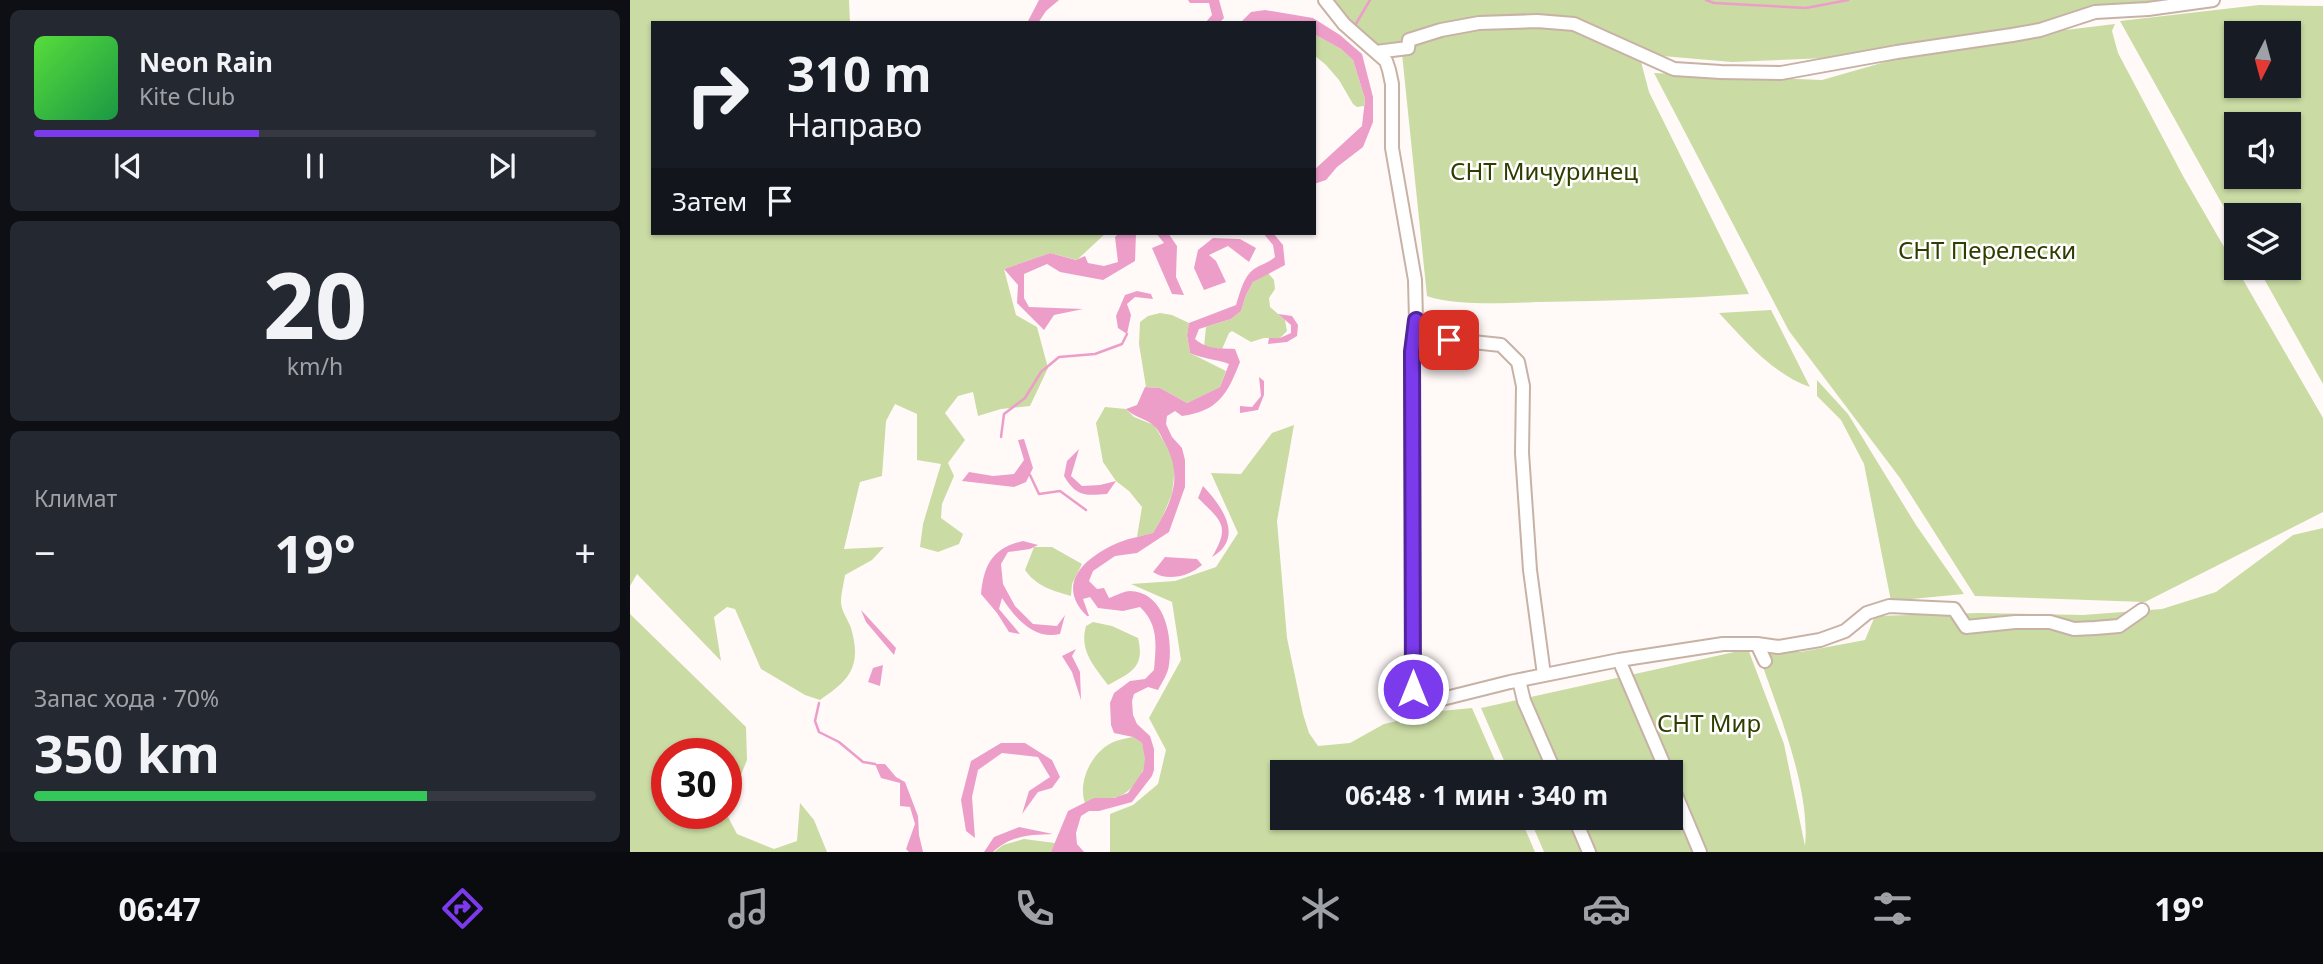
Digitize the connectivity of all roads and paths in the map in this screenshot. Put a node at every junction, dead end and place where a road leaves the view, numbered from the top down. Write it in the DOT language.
graph roads {
  1 [pos="1325,0"];
  2 [pos="2213,0"];
  3 [pos="1408,48"];
  4 [pos="1376,52"];
  5 [pos="1389,70"];
  6 [pos="1416,320"];
  7 [pos="2142,610"];
  8 [pos="1757,644"];
  9 [pos="1619,660"];
  10 [pos="1765,661"];
  11 [pos="1544,675"];
  12 [pos="1519,680"];
  13 [pos="1550,760"];
  14 [pos="1662,760"];
  15 [pos="1683,812"];
  16 [pos="1580,830"];
  17 [pos="1589,852"];
  18 [pos="1700,852"];
  1 -- 4 [label="street"];
  2 -- 3 [label="street"];
  3 -- 4 [label="street"];
  3 -- 5 [label="street"];
  4 -- 5 [label="street"];
  5 -- 6 [label="street"];
  6 -- 11 [label="street"];
  6 -- 12 [label="street"];
  7 -- 8 [label="street"];
  8 -- 9 [label="street"];
  8 -- 10 [label="street"];
  9 -- 11 [label="street"];
  9 -- 14 [label="street"];
  11 -- 12 [label="street"];
  12 -- 13 [label="street"];
  15 -- 18 [label="street"];
  16 -- 17 [label="street"];
}
